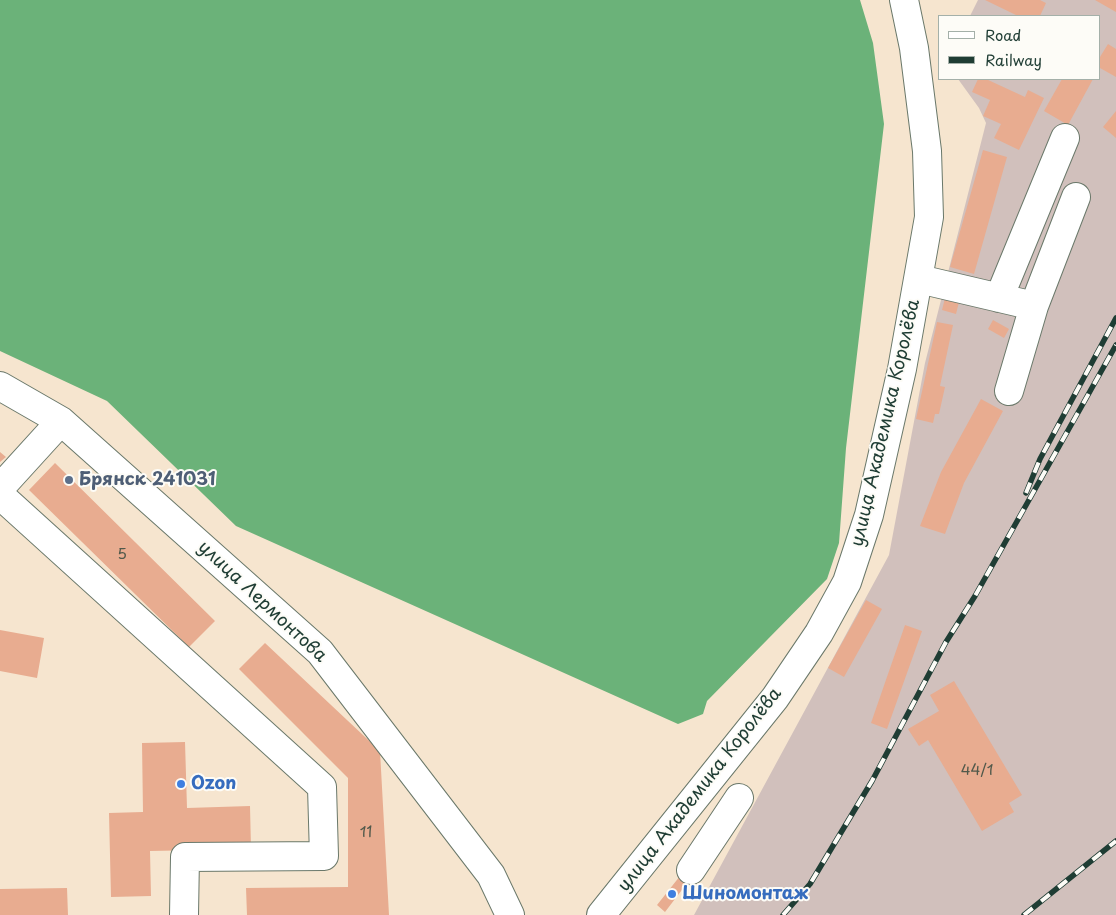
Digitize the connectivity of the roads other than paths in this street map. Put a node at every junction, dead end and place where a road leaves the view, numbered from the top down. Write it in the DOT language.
graph roads {
  1 [pos="904,0"];
  2 [pos="1065,138"];
  3 [pos="1076,197"];
  4 [pos="919,279"];
  5 [pos="999,298"];
  6 [pos="1034,306"];
  7 [pos="0,386"];
  8 [pos="1009,391"];
  9 [pos="61,421"];
  10 [pos="0,488"];
  11 [pos="0,495"];
  12 [pos="740,798"];
  13 [pos="691,803"];
  14 [pos="722,825"];
  15 [pos="691,870"];
  16 [pos="184,915"];
  17 [pos="510,915"];
  18 [pos="601,915"];
  1 -- 4 [label="main road, улица Академика Королёва"];
  2 -- 5 [label="main road"];
  3 -- 6 [label="main road"];
  4 -- 5 [label="main road"];
  4 -- 13 [label="main road, улица Академика Королёва"];
  5 -- 6 [label="main road"];
  6 -- 8 [label="main road"];
  7 -- 9 [label="main road, улица Лермонтова"];
  9 -- 10 [label="main road"];
  9 -- 17 [label="main road, улица Лермонтова"];
  11 -- 16 [label="main road"];
  12 -- 14 [label="main road"];
  13 -- 14 [label="main road"];
  13 -- 18 [label="main road, улица Академика Королёва"];
  14 -- 15 [label="main road"];
}
